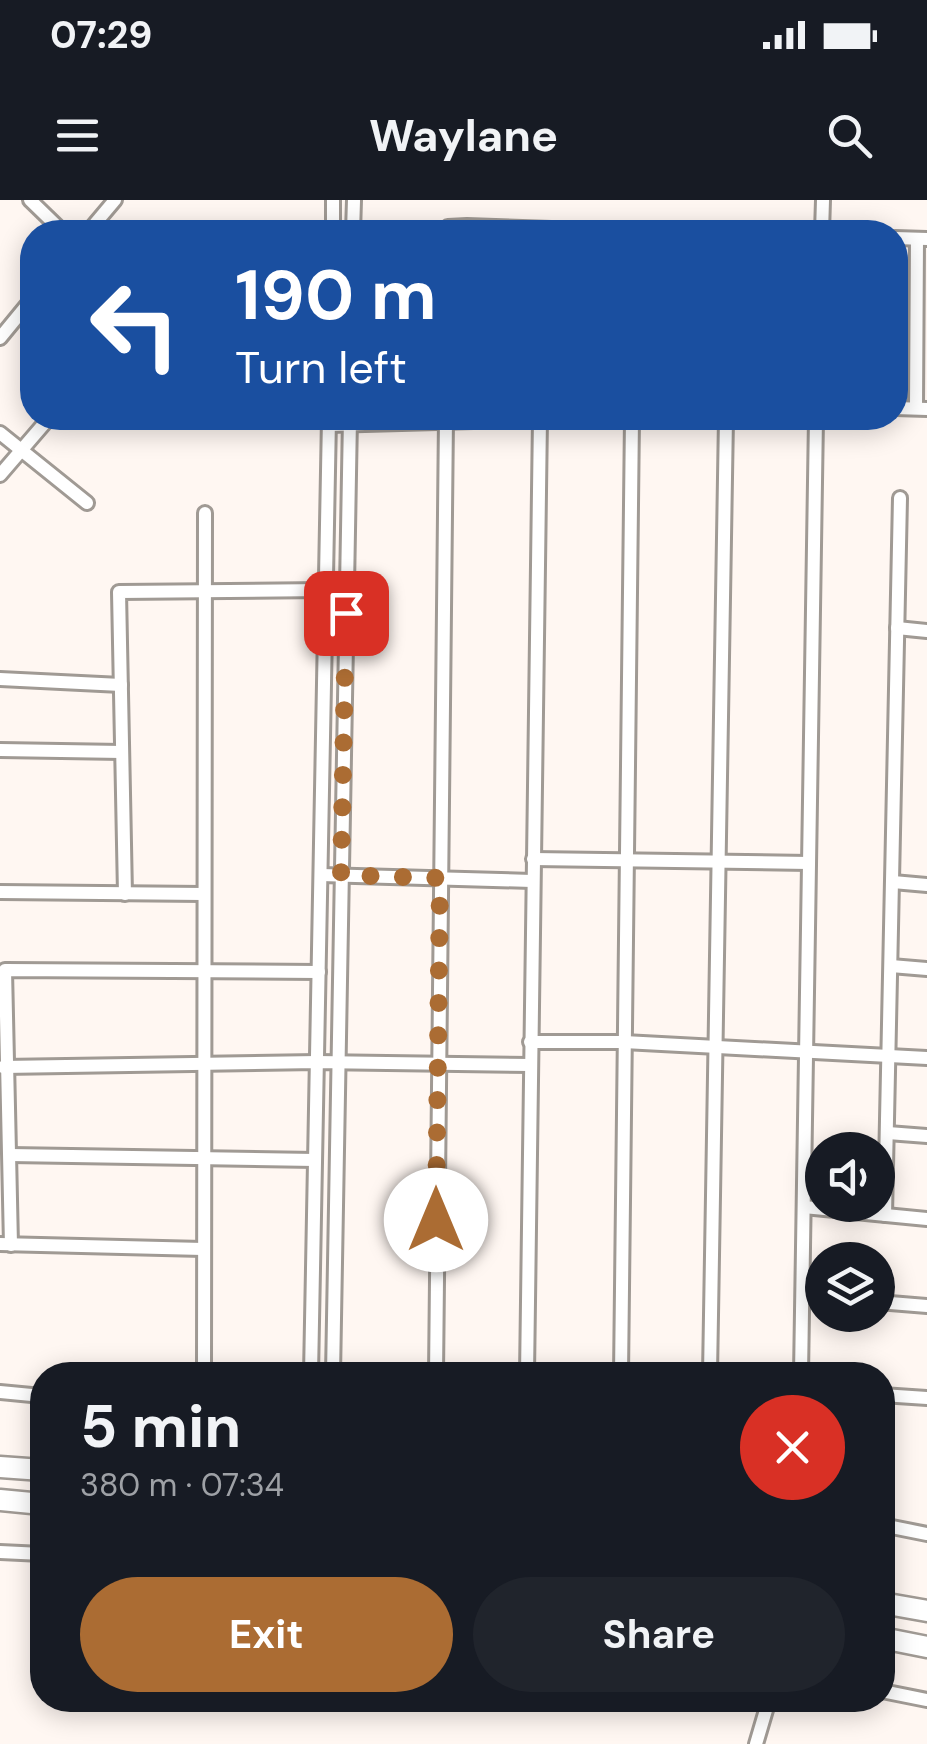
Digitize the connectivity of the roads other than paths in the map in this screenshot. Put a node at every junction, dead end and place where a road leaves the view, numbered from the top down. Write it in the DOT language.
graph roads {
  1 [pos="30,200"];
  2 [pos="114,200"];
  3 [pos="51,220"];
  4 [pos="98,220"];
  5 [pos="922,239"];
  6 [pos="20,314"];
  7 [pos="0,338"];
  8 [pos="921,409"];
  9 [pos="40,430"];
  10 [pos="329,430"];
  11 [pos="350,430"];
  12 [pos="446,430"];
  13 [pos="540,430"];
  14 [pos="632,430"];
  15 [pos="726,430"];
  16 [pos="816,430"];
  17 [pos="0,433"];
  18 [pos="22,450"];
  19 [pos="0,475"];
  20 [pos="900,498"];
  21 [pos="87,502"];
  22 [pos="205,513"];
  23 [pos="326,590"];
  24 [pos="205,591"];
  25 [pos="898,628"];
  26 [pos="927,630"];
  27 [pos="0,679"];
  28 [pos="121,685"];
  29 [pos="0,750"];
  30 [pos="122,752"];
  31 [pos="533,859"];
  32 [pos="627,860"];
  33 [pos="719,860"];
  34 [pos="809,863"];
  35 [pos="321,875"];
  36 [pos="341,875"];
  37 [pos="440,878"];
  38 [pos="532,881"];
  39 [pos="893,882"];
  40 [pos="927,884"];
  41 [pos="0,892"];
  42 [pos="125,894"];
  43 [pos="203,894"];
  44 [pos="891,966"];
  45 [pos="927,969"];
  46 [pos="2,971"];
  47 [pos="319,972"];
  48 [pos="202,975"];
  49 [pos="530,1042"];
  50 [pos="624,1042"];
  51 [pos="716,1046"];
  52 [pos="806,1050"];
  53 [pos="890,1056"];
  54 [pos="927,1058"];
  55 [pos="317,1062"];
  56 [pos="338,1062"];
  57 [pos="202,1064"];
  58 [pos="437,1064"];
  59 [pos="530,1065"];
  60 [pos="3,1067"];
  61 [pos="888,1132"];
  62 [pos="895,1134"];
  63 [pos="927,1136"];
  64 [pos="10,1155"];
  65 [pos="202,1156"];
  66 [pos="315,1160"];
  67 [pos="804,1207"];
  68 [pos="895,1216"];
  69 [pos="927,1220"];
  70 [pos="5,1244"];
  71 [pos="203,1250"];
  72 [pos="803,1296"];
  73 [pos="895,1303"];
  74 [pos="927,1306"];
  75 [pos="204,1362"];
  76 [pos="311,1362"];
  77 [pos="333,1362"];
  78 [pos="436,1362"];
  79 [pos="526,1362"];
  80 [pos="621,1362"];
  81 [pos="710,1362"];
  82 [pos="802,1362"];
  83 [pos="0,1392"];
  84 [pos="30,1395"];
  85 [pos="895,1396"];
  86 [pos="927,1398"];
  87 [pos="0,1467"];
  88 [pos="30,1469"];
  89 [pos="0,1500"];
  90 [pos="30,1503"];
  91 [pos="895,1528"];
  92 [pos="927,1534"];
  93 [pos="0,1552"];
  94 [pos="30,1553"];
  95 [pos="895,1605"];
  96 [pos="927,1611"];
  97 [pos="895,1640"];
  98 [pos="927,1646"];
  99 [pos="895,1694"];
  100 [pos="927,1700"];
  101 [pos="765,1712"];
  102 [pos="756,1744"];
  1 -- 3 [label="street"];
  2 -- 4 [label="street"];
  5 -- 8 [label="street"];
  6 -- 7 [label="street"];
  9 -- 18 [label="street"];
  10 -- 23 [label="street"];
  11 -- 36 [label="street"];
  12 -- 37 [label="street"];
  13 -- 31 [label="street"];
  14 -- 32 [label="street"];
  15 -- 33 [label="street"];
  16 -- 34 [label="street"];
  17 -- 18 [label="street"];
  18 -- 19 [label="street"];
  18 -- 21 [label="street"];
  20 -- 25 [label="street"];
  22 -- 24 [label="street"];
  23 -- 24 [label="street"];
  23 -- 35 [label="street"];
  24 -- 28 [label="street"];
  24 -- 43 [label="street"];
  25 -- 26 [label="street"];
  25 -- 39 [label="street"];
  27 -- 28 [label="street"];
  28 -- 30 [label="street"];
  29 -- 30 [label="street"];
  30 -- 42 [label="street"];
  31 -- 32 [label="street"];
  31 -- 38 [label="street"];
  32 -- 33 [label="street"];
  32 -- 50 [label="street"];
  33 -- 34 [label="street"];
  33 -- 51 [label="street"];
  34 -- 52 [label="street"];
  35 -- 36 [label="street"];
  35 -- 47 [label="street"];
  36 -- 37 [label="street"];
  36 -- 56 [label="street"];
  37 -- 38 [label="street"];
  37 -- 58 [label="street"];
  38 -- 49 [label="street"];
  39 -- 40 [label="street"];
  39 -- 44 [label="street"];
  41 -- 42 [label="street"];
  42 -- 43 [label="street"];
  43 -- 48 [label="street"];
  44 -- 45 [label="street"];
  44 -- 53 [label="street"];
  46 -- 48 [label="street"];
  46 -- 60 [label="street"];
  47 -- 48 [label="street"];
  47 -- 55 [label="street"];
  48 -- 57 [label="street"];
  49 -- 50 [label="street"];
  49 -- 59 [label="street"];
  50 -- 51 [label="street"];
  50 -- 80 [label="street"];
  51 -- 52 [label="street"];
  51 -- 81 [label="street"];
  52 -- 53 [label="street"];
  52 -- 67 [label="street"];
  53 -- 54 [label="street"];
  53 -- 61 [label="street"];
  55 -- 56 [label="street"];
  55 -- 57 [label="street"];
  55 -- 66 [label="street"];
  56 -- 58 [label="street"];
  56 -- 77 [label="street"];
  57 -- 60 [label="street"];
  57 -- 65 [label="street"];
  58 -- 59 [label="street"];
  58 -- 78 [label="street"];
  59 -- 79 [label="street"];
  60 -- 64 [label="street"];
  62 -- 63 [label="street"];
  64 -- 65 [label="street"];
  64 -- 70 [label="street"];
  65 -- 66 [label="street"];
  65 -- 71 [label="street"];
  66 -- 76 [label="street"];
  67 -- 72 [label="street"];
  68 -- 69 [label="street"];
  70 -- 71 [label="street"];
  71 -- 75 [label="street"];
  72 -- 82 [label="street"];
  73 -- 74 [label="street"];
  83 -- 84 [label="street"];
  85 -- 86 [label="street"];
  87 -- 88 [label="highway"];
  89 -- 90 [label="highway"];
  91 -- 92 [label="street"];
  93 -- 94 [label="street"];
  95 -- 96 [label="highway"];
  97 -- 98 [label="highway"];
  99 -- 100 [label="street"];
  101 -- 102 [label="street"];
}
